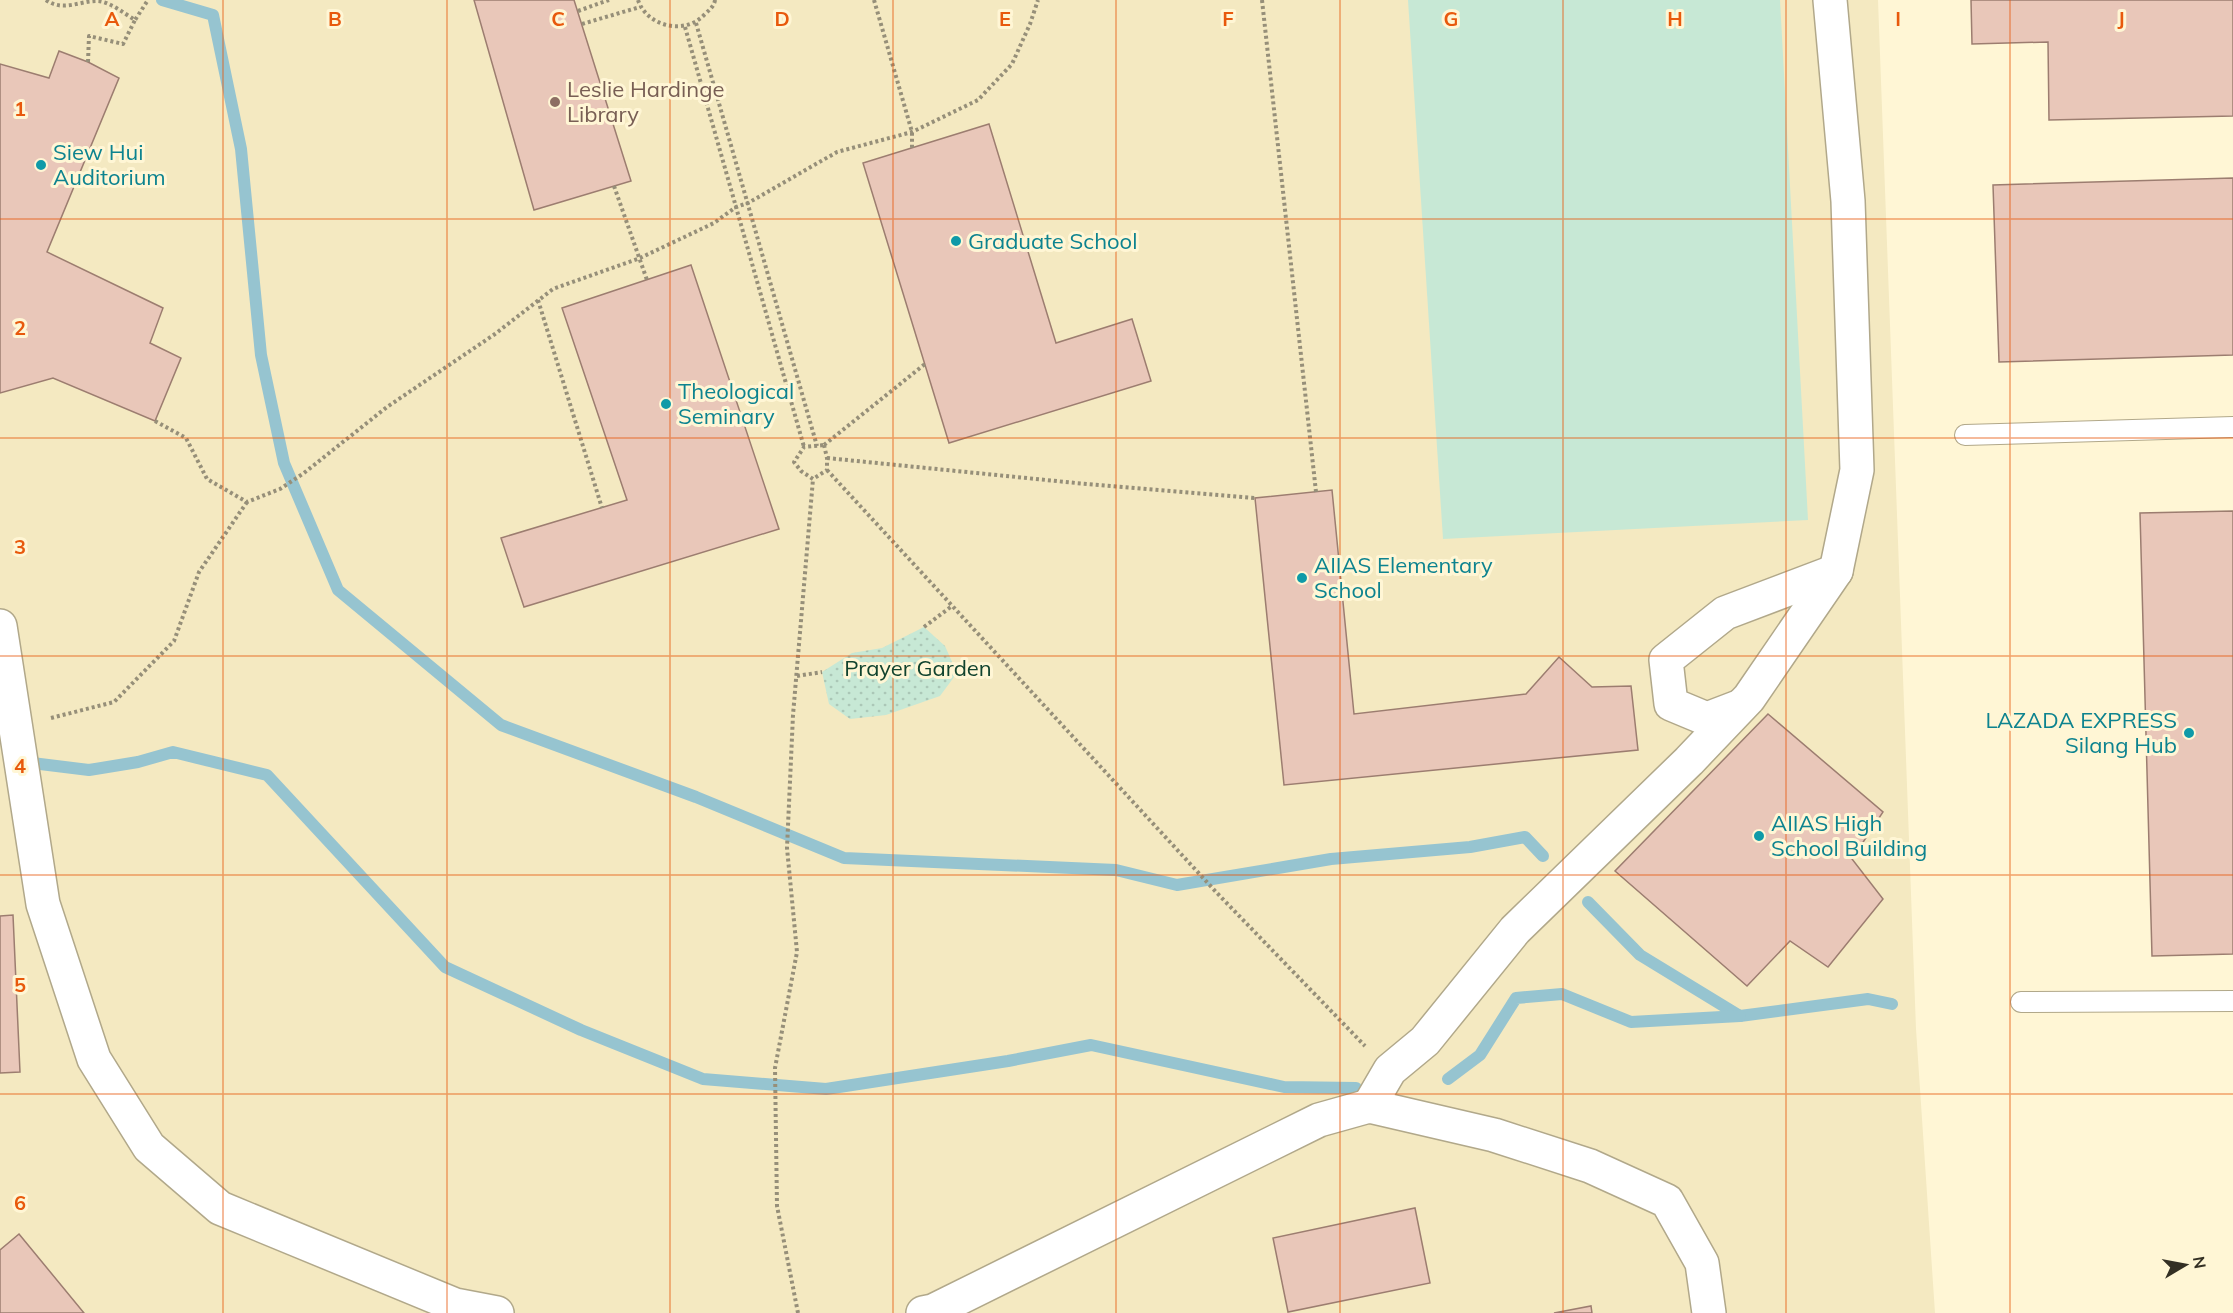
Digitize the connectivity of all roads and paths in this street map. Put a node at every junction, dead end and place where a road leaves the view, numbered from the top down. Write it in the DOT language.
graph roads {
  1 [pos="46,0"];
  2 [pos="148,0"];
  3 [pos="609,0"];
  4 [pos="638,0"];
  5 [pos="715,0"];
  6 [pos="874,0"];
  7 [pos="1038,0"];
  8 [pos="1262,0"];
  9 [pos="1830,0"];
  10 [pos="640,7"];
  11 [pos="578,11"];
  12 [pos="135,20"];
  13 [pos="696,23"];
  14 [pos="582,24"];
  15 [pos="684,27"];
  16 [pos="88,62"];
  17 [pos="912,132"];
  18 [pos="912,148"];
  19 [pos="614,186"];
  20 [pos="748,203"];
  21 [pos="736,207"];
  22 [pos="639,258"];
  23 [pos="647,280"];
  24 [pos="538,300"];
  25 [pos="925,364"];
  26 [pos="155,421"];
  27 [pos="2233,427"];
  28 [pos="1965,435"];
  29 [pos="824,445"];
  30 [pos="817,446"];
  31 [pos="804,447"];
  32 [pos="827,458"];
  33 [pos="827,470"];
  34 [pos="813,479"];
  35 [pos="1316,492"];
  36 [pos="1255,498"];
  37 [pos="247,502"];
  38 [pos="602,508"];
  39 [pos="1836,571"];
  40 [pos="952,606"];
  41 [pos="0,627"];
  42 [pos="924,627"];
  43 [pos="822,672"];
  44 [pos="797,676"];
  45 [pos="1742,706"];
  46 [pos="16,724"];
  47 [pos="2233,1001"];
  48 [pos="2021,1002"];
  49 [pos="1389,1070"];
  50 [pos="1369,1106"];
  51 [pos="497,1313"];
  52 [pos="798,1313"];
  53 [pos="922,1313"];
  54 [pos="1709,1313"];
  1 -- 12 [label="path"];
  2 -- 12 [label="path"];
  3 -- 11 [label="path"];
  4 -- 10 [label="path"];
  5 -- 13 [label="path"];
  6 -- 17 [label="path"];
  7 -- 17 [label="path"];
  8 -- 35 [label="path"];
  9 -- 39 [label="street"];
  10 -- 14 [label="path"];
  10 -- 15 [label="path"];
  12 -- 16 [label="path"];
  13 -- 15 [label="path"];
  13 -- 20 [label="path"];
  15 -- 21 [label="path"];
  17 -- 18 [label="path"];
  17 -- 20 [label="path"];
  19 -- 22 [label="path"];
  20 -- 21 [label="path"];
  20 -- 30 [label="path"];
  21 -- 22 [label="path"];
  21 -- 31 [label="path"];
  22 -- 23 [label="path"];
  22 -- 24 [label="path"];
  24 -- 37 [label="path"];
  24 -- 38 [label="path"];
  25 -- 29 [label="path"];
  26 -- 37 [label="path"];
  27 -- 28 [label="lane"];
  29 -- 30 [label="path"];
  29 -- 32 [label="path"];
  30 -- 31 [label="path"];
  31 -- 34 [label="path"];
  32 -- 33 [label="path"];
  32 -- 36 [label="path"];
  33 -- 34 [label="path"];
  33 -- 40 [label="path"];
  34 -- 44 [label="path"];
  37 -- 46 [label="path"];
  39 -- 45 [label="street"];
  39 -- 45 [label="street"];
  40 -- 42 [label="path"];
  40 -- 49 [label="path"];
  41 -- 46 [label="street"];
  43 -- 44 [label="path"];
  44 -- 52 [label="path"];
  45 -- 49 [label="street"];
  46 -- 51 [label="street"];
  47 -- 48 [label="lane"];
  49 -- 50 [label="street"];
  50 -- 53 [label="street"];
  50 -- 54 [label="street"];
}
